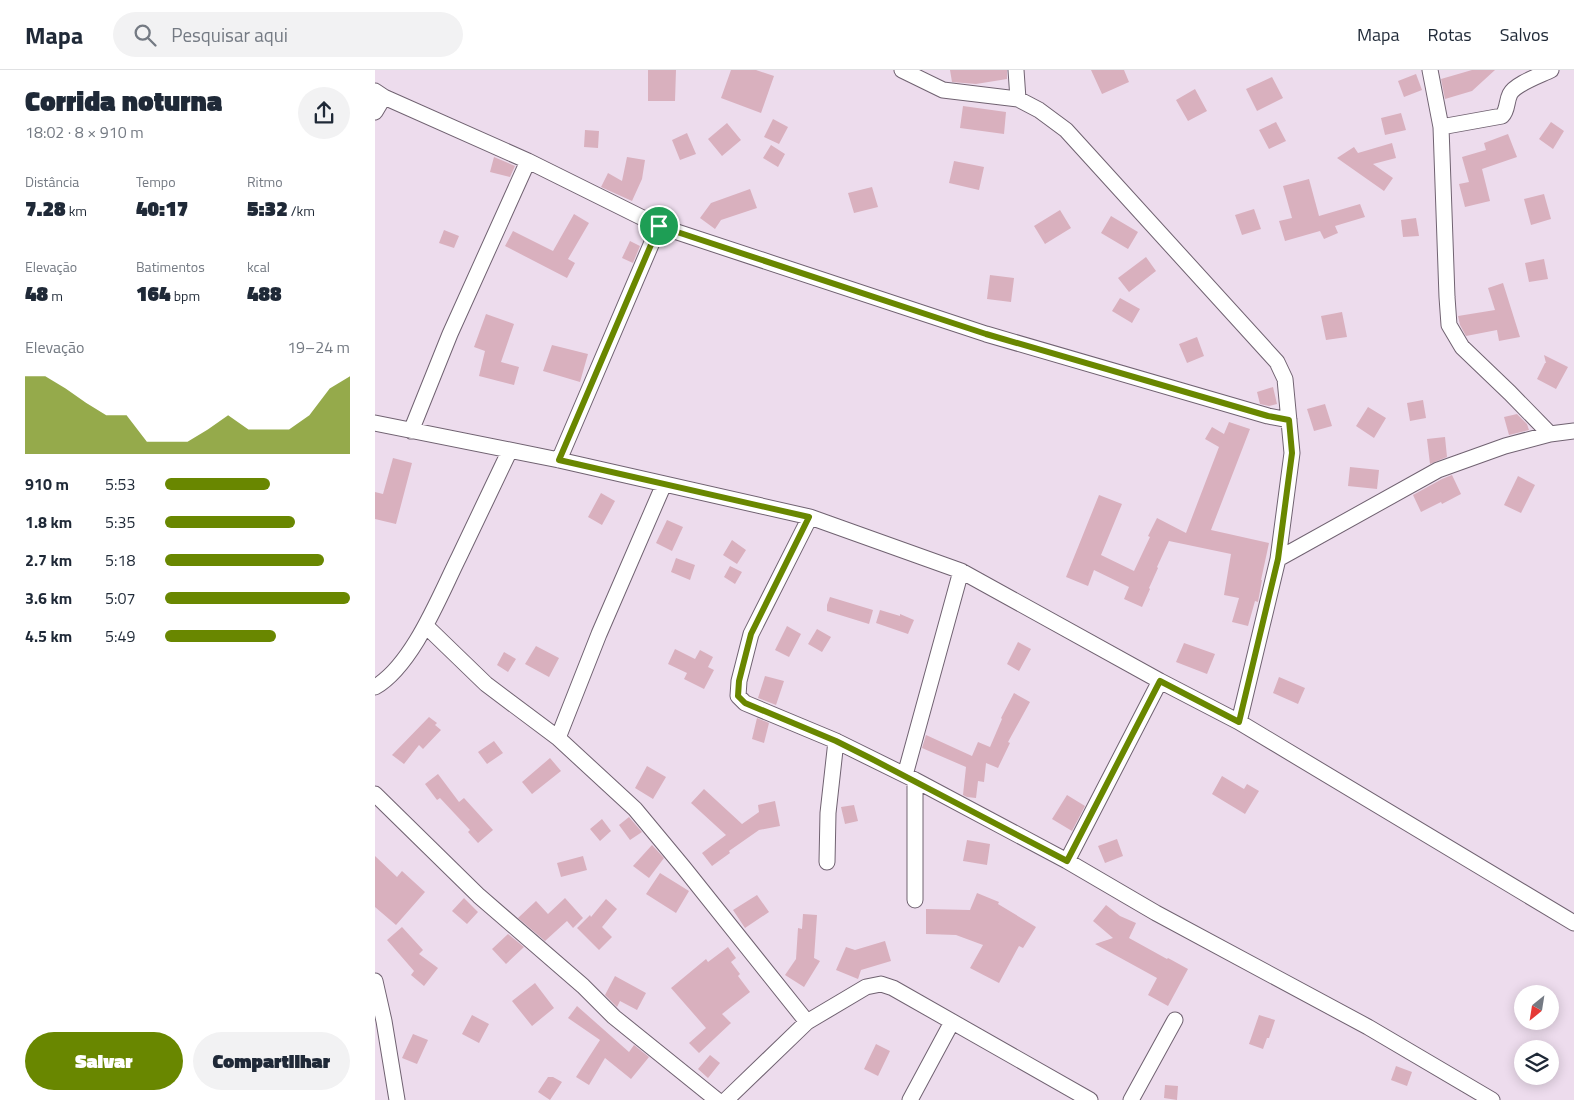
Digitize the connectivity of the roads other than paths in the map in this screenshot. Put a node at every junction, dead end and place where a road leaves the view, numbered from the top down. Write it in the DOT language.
graph roads {
  1 [pos="902,70"];
  2 [pos="1016,70"];
  3 [pos="1430,70"];
  4 [pos="1551,70"];
  5 [pos="379,94"];
  6 [pos="1018,99"];
  7 [pos="375,112"];
  8 [pos="1441,127"];
  9 [pos="528,161"];
  10 [pos="659,226"];
  11 [pos="1289,420"];
  12 [pos="375,423"];
  13 [pos="411,430"];
  14 [pos="1574,432"];
  15 [pos="1550,434"];
  16 [pos="510,450"];
  17 [pos="559,460"];
  18 [pos="664,484"];
  19 [pos="809,517"];
  20 [pos="1278,559"];
  21 [pos="961,571"];
  22 [pos="426,626"];
  23 [pos="1160,681"];
  24 [pos="375,687"];
  25 [pos="1239,722"];
  26 [pos="558,738"];
  27 [pos="836,741"];
  28 [pos="910,777"];
  29 [pos="375,794"];
  30 [pos="1067,861"];
  31 [pos="827,862"];
  32 [pos="915,900"];
  33 [pos="1574,922"];
  34 [pos="375,981"];
  35 [pos="1175,1020"];
  36 [pos="807,1022"];
  37 [pos="952,1022"];
  38 [pos="379,1026"];
  39 [pos="397,1100"];
  40 [pos="717,1100"];
  41 [pos="726,1100"];
  42 [pos="910,1100"];
  43 [pos="1090,1100"];
  44 [pos="1131,1100"];
  45 [pos="1491,1100"];
  1 -- 6 [label="street"];
  2 -- 6 [label="street"];
  3 -- 8 [label="street"];
  4 -- 8 [label="street"];
  5 -- 7 [label="street"];
  5 -- 9 [label="street"];
  6 -- 11 [label="street"];
  8 -- 15 [label="street"];
  9 -- 10 [label="street"];
  9 -- 13 [label="street"];
  10 -- 11 [label="street"];
  10 -- 17 [label="street"];
  11 -- 20 [label="street"];
  12 -- 13 [label="street"];
  13 -- 16 [label="street"];
  14 -- 15 [label="street"];
  15 -- 20 [label="street"];
  16 -- 17 [label="street"];
  16 -- 22 [label="street"];
  17 -- 18 [label="street"];
  18 -- 19 [label="street"];
  18 -- 26 [label="street"];
  19 -- 21 [label="street"];
  19 -- 27 [label="street"];
  20 -- 25 [label="street"];
  21 -- 23 [label="street"];
  21 -- 28 [label="street"];
  22 -- 24 [label="street"];
  22 -- 26 [label="street"];
  23 -- 25 [label="street"];
  23 -- 30 [label="street"];
  25 -- 33 [label="street"];
  26 -- 36 [label="street"];
  27 -- 28 [label="street"];
  27 -- 31 [label="street"];
  28 -- 30 [label="street"];
  28 -- 32 [label="street"];
  29 -- 40 [label="street"];
  30 -- 45 [label="street"];
  34 -- 38 [label="street"];
  35 -- 44 [label="street"];
  36 -- 37 [label="street"];
  36 -- 41 [label="street"];
  37 -- 42 [label="street"];
  37 -- 43 [label="street"];
  38 -- 39 [label="street"];
}
